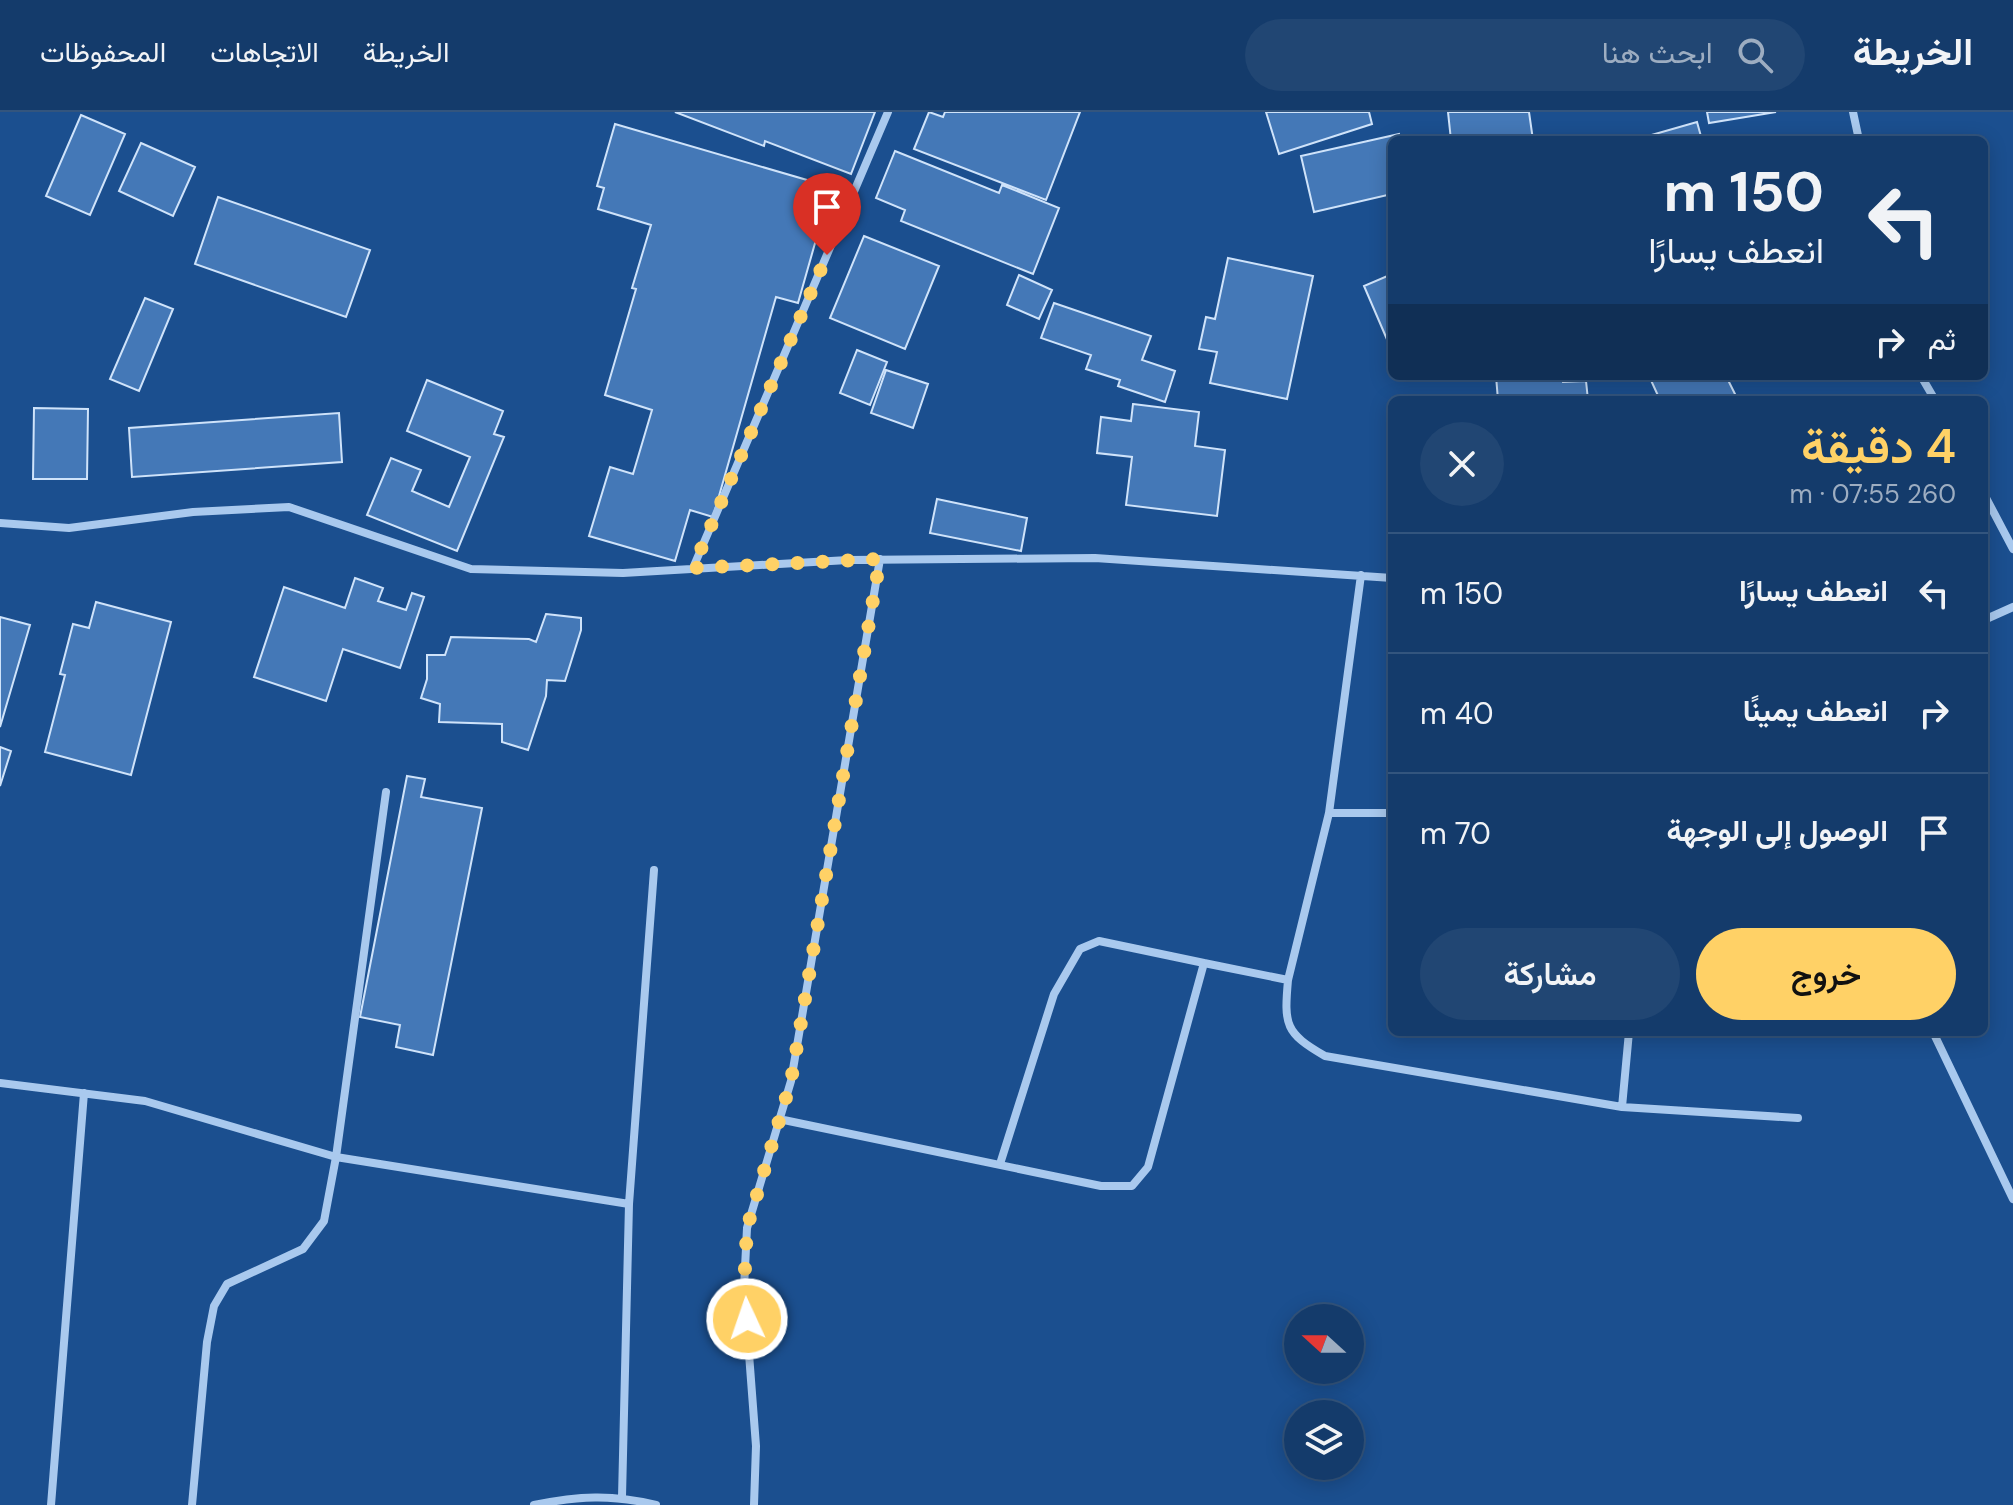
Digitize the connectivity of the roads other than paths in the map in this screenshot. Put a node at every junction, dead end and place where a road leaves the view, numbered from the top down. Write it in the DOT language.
graph roads {
  1 [pos="888,112"];
  2 [pos="1853,112"];
  3 [pos="1858,136"];
  4 [pos="1988,502"];
  5 [pos="0,523"];
  6 [pos="2013,549"];
  7 [pos="880,559"];
  8 [pos="693,568"];
  9 [pos="1361,575"];
  10 [pos="1388,578"];
  11 [pos="2013,607"];
  12 [pos="1988,618"];
  13 [pos="386,792"];
  14 [pos="1329,813"];
  15 [pos="1388,813"];
  16 [pos="654,870"];
  17 [pos="1204,963"];
  18 [pos="1288,980"];
  19 [pos="1629,1036"];
  20 [pos="1935,1036"];
  21 [pos="0,1083"];
  22 [pos="84,1093"];
  23 [pos="1622,1107"];
  24 [pos="1798,1118"];
  25 [pos="779,1119"];
  26 [pos="336,1157"];
  27 [pos="1000,1164"];
  28 [pos="2013,1199"];
  29 [pos="629,1204"];
  30 [pos="622,1497"];
  31 [pos="51,1505"];
  32 [pos="192,1505"];
  33 [pos="534,1505"];
  34 [pos="656,1505"];
  35 [pos="754,1505"];
  1 -- 8 [label="street"];
  2 -- 3 [label="street"];
  4 -- 6 [label="street"];
  5 -- 8 [label="street"];
  7 -- 8 [label="street"];
  7 -- 9 [label="street"];
  7 -- 25 [label="street"];
  9 -- 10 [label="street"];
  9 -- 14 [label="street"];
  11 -- 12 [label="street"];
  13 -- 26 [label="street"];
  14 -- 15 [label="street"];
  14 -- 18 [label="street"];
  16 -- 29 [label="street"];
  17 -- 18 [label="street"];
  17 -- 27 [label="street"];
  17 -- 27 [label="street"];
  18 -- 23 [label="street"];
  19 -- 23 [label="street"];
  20 -- 28 [label="street"];
  21 -- 22 [label="street"];
  22 -- 26 [label="street"];
  22 -- 31 [label="street"];
  23 -- 24 [label="street"];
  25 -- 27 [label="street"];
  25 -- 35 [label="street"];
  26 -- 29 [label="street"];
  26 -- 32 [label="street"];
  29 -- 30 [label="street"];
  30 -- 33 [label="street"];
  30 -- 34 [label="street"];
}
